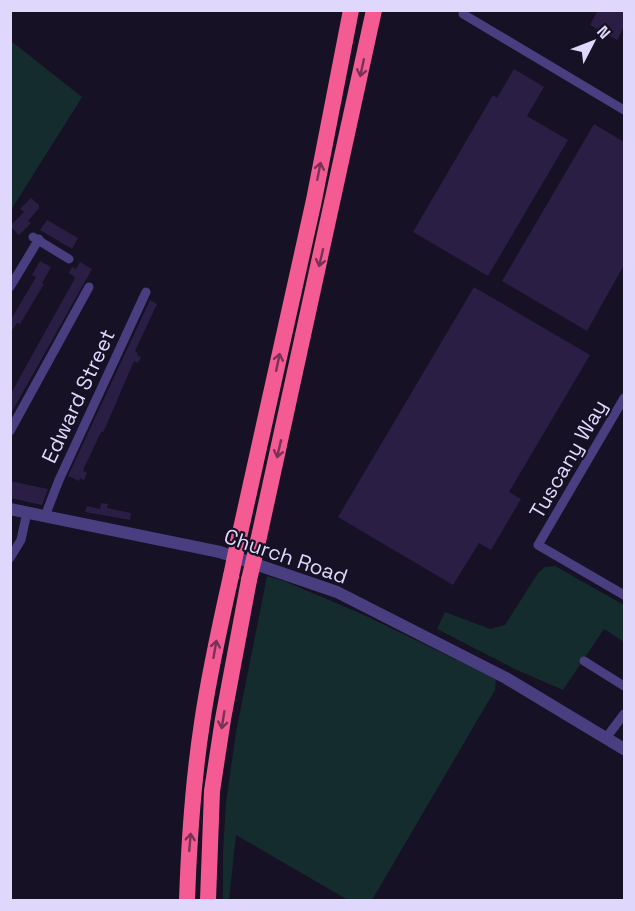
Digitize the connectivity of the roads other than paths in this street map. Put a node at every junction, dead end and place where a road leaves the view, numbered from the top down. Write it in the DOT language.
graph roads {
  1 [pos="351,10"];
  2 [pos="374,10"];
  3 [pos="463,14"];
  4 [pos="624,110"];
  5 [pos="69,259"];
  6 [pos="10,287"];
  7 [pos="89,287"];
  8 [pos="146,292"];
  9 [pos="624,398"];
  10 [pos="10,431"];
  11 [pos="10,509"];
  12 [pos="27,512"];
  13 [pos="45,516"];
  14 [pos="10,558"];
  15 [pos="624,595"];
  16 [pos="584,662"];
  17 [pos="624,686"];
  18 [pos="624,714"];
  19 [pos="606,738"];
  20 [pos="624,749"];
  21 [pos="187,900"];
  22 [pos="207,900"];
  21 -- 1 [label="highway, one-way, bridge"];
  2 -- 22 [label="highway, one-way, bridge"];
  3 -- 4 [label="street"];
  5 -- 6 [label="street"];
  7 -- 10 [label="street"];
  8 -- 13 [label="street, Edward Street"];
  9 -- 15 [label="street, Tuscany Way"];
  11 -- 12 [label="street, Church Road"];
  12 -- 13 [label="street, Church Road"];
  12 -- 14 [label="street"];
  13 -- 19 [label="street, Church Road"];
  16 -- 17 [label="street"];
  18 -- 19 [label="street"];
  19 -- 20 [label="street, Church Road"];
}
